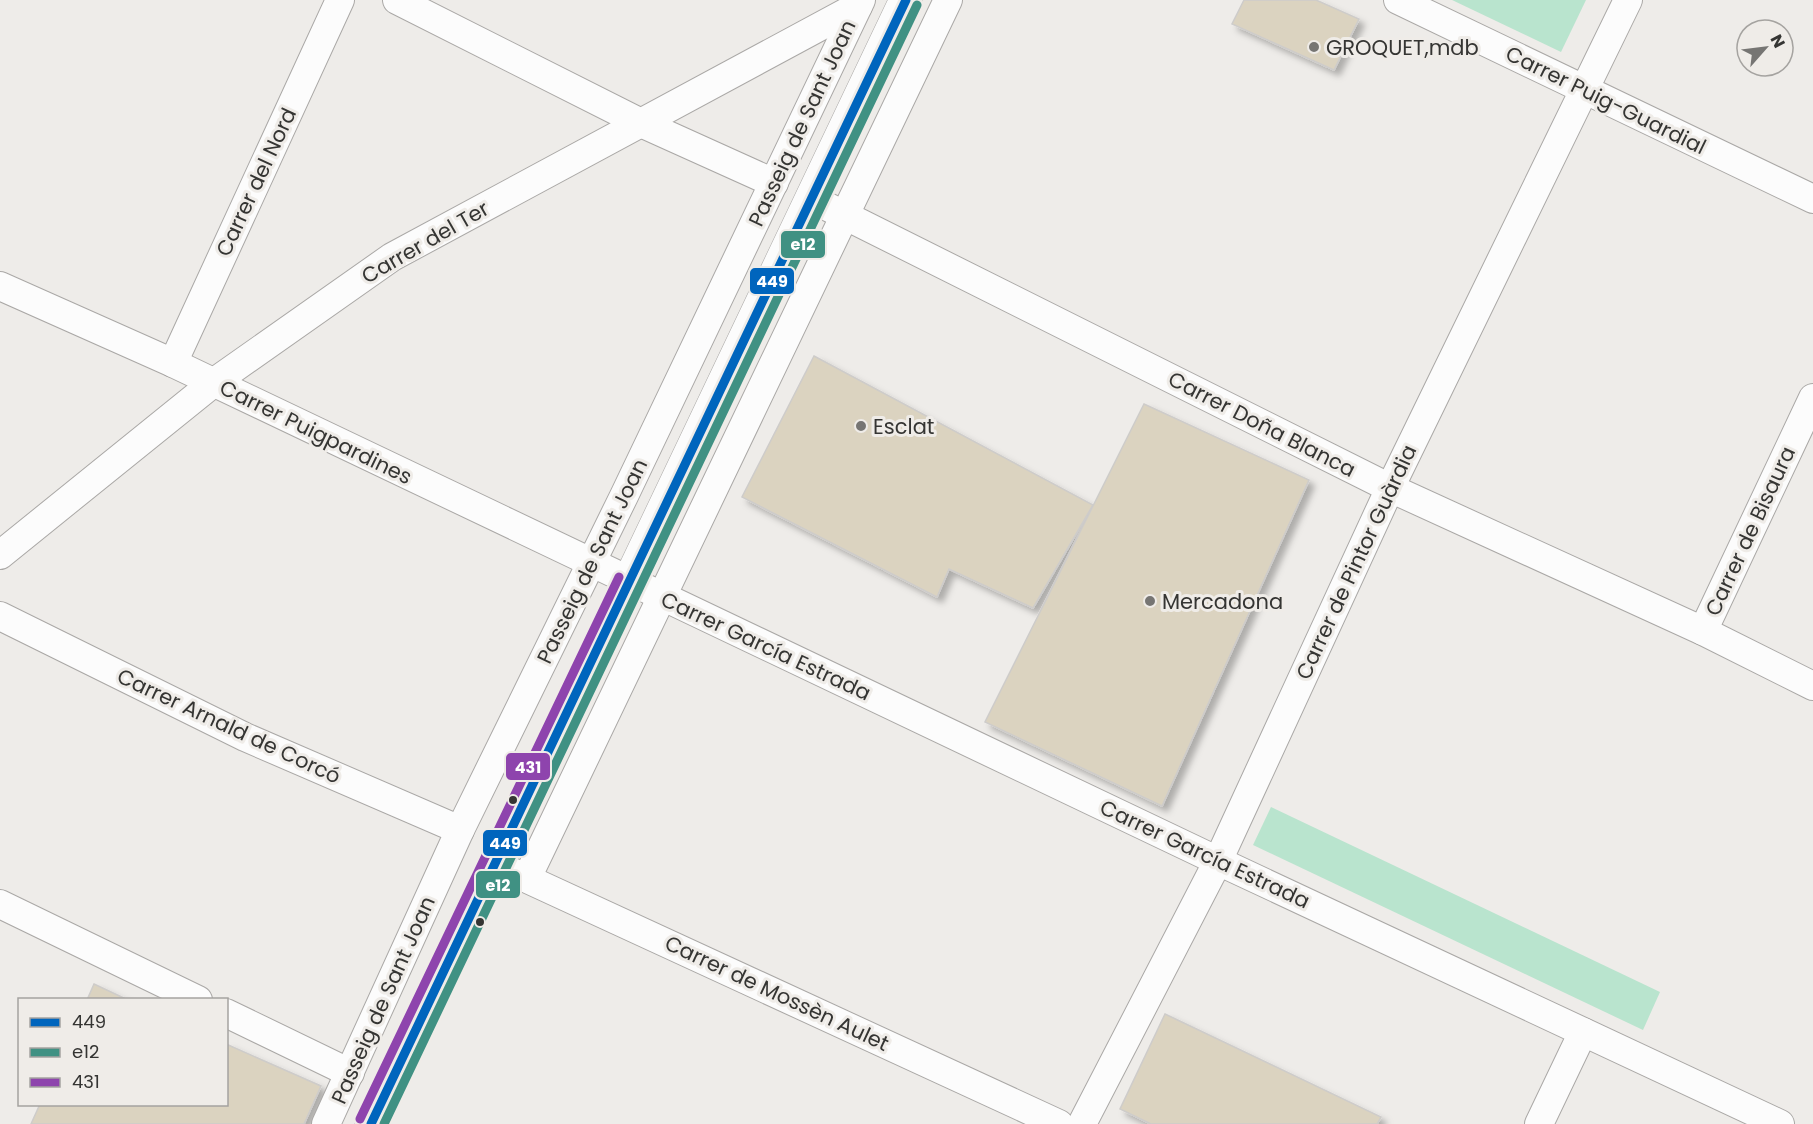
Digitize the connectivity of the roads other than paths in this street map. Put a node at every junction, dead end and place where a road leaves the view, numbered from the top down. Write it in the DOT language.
graph roads {
  1 [pos="340,0"];
  2 [pos="398,0"];
  3 [pos="906,0"];
  4 [pos="948,0"];
  5 [pos="1398,0"];
  6 [pos="1628,0"];
  7 [pos="859,3"];
  8 [pos="1583,88"];
  9 [pos="641,123"];
  10 [pos="774,183"];
  11 [pos="812,199"];
  12 [pos="1813,199"];
  13 [pos="843,215"];
  14 [pos="0,286"];
  15 [pos="173,363"];
  16 [pos="213,382"];
  17 [pos="1813,398"];
  18 [pos="1390,488"];
  19 [pos="0,555"];
  20 [pos="592,563"];
  21 [pos="630,582"];
  22 [pos="663,597"];
  23 [pos="0,616"];
  24 [pos="1702,631"];
  25 [pos="1813,686"];
  26 [pos="460,830"];
  27 [pos="1218,861"];
  28 [pos="495,863"];
  29 [pos="527,878"];
  30 [pos="0,904"];
  31 [pos="196,998"];
  32 [pos="228,1014"];
  33 [pos="1583,1032"];
  34 [pos="350,1073"];
  35 [pos="326,1124"];
  36 [pos="371,1124"];
  37 [pos="1059,1124"];
  38 [pos="1083,1124"];
  39 [pos="1539,1124"];
  40 [pos="1780,1124"];
  1 -- 15 [label="street, Carrer del Nord"];
  2 -- 9 [label="street"];
  3 -- 11 [label="street"];
  4 -- 13 [label="street"];
  5 -- 8 [label="street, Carrer Puig-Guardial"];
  6 -- 8 [label="street, Carrer de Pintor Guàrdia"];
  7 -- 9 [label="street, Carrer del Ter"];
  7 -- 10 [label="street, Passeig de Sant Joan"];
  8 -- 12 [label="street, Carrer Puig-Guardial"];
  8 -- 18 [label="street, Carrer de Pintor Guàrdia"];
  9 -- 10 [label="street"];
  9 -- 16 [label="street, Carrer del Ter"];
  10 -- 20 [label="street, Passeig de Sant Joan"];
  11 -- 13 [label="street, Carrer Doña Blanca"];
  11 -- 21 [label="street"];
  13 -- 18 [label="street, Carrer Doña Blanca"];
  13 -- 22 [label="street"];
  14 -- 15 [label="street, Carrer Puigpardines"];
  15 -- 16 [label="street, Carrer Puigpardines"];
  16 -- 19 [label="street, Carrer del Ter"];
  16 -- 20 [label="street, Carrer Puigpardines"];
  17 -- 24 [label="street, Carrer de Bisaura"];
  18 -- 24 [label="street, Carrer Doña Blanca"];
  18 -- 27 [label="street, Carrer de Pintor Guàrdia"];
  20 -- 21 [label="street, Carrer Puigpardines"];
  20 -- 26 [label="street, Passeig de Sant Joan"];
  21 -- 22 [label="street, Carrer García Estrada"];
  21 -- 28 [label="street"];
  22 -- 27 [label="street, Carrer García Estrada"];
  22 -- 29 [label="street"];
  23 -- 26 [label="street, Carrer Arnald de Corcó"];
  24 -- 25 [label="street, Carrer Doña Blanca"];
  26 -- 34 [label="street, Passeig de Sant Joan"];
  27 -- 33 [label="street, Carrer García Estrada"];
  27 -- 38 [label="street, Carrer de Pintor Guàrdia"];
  28 -- 29 [label="street, Carrer de Mossèn Aulet"];
  28 -- 36 [label="street"];
  29 -- 37 [label="street, Carrer de Mossèn Aulet"];
  30 -- 31 [label="street"];
  32 -- 34 [label="street"];
  33 -- 39 [label="street"];
  33 -- 40 [label="street, Carrer García Estrada"];
  34 -- 35 [label="street, Passeig de Sant Joan"];
}
